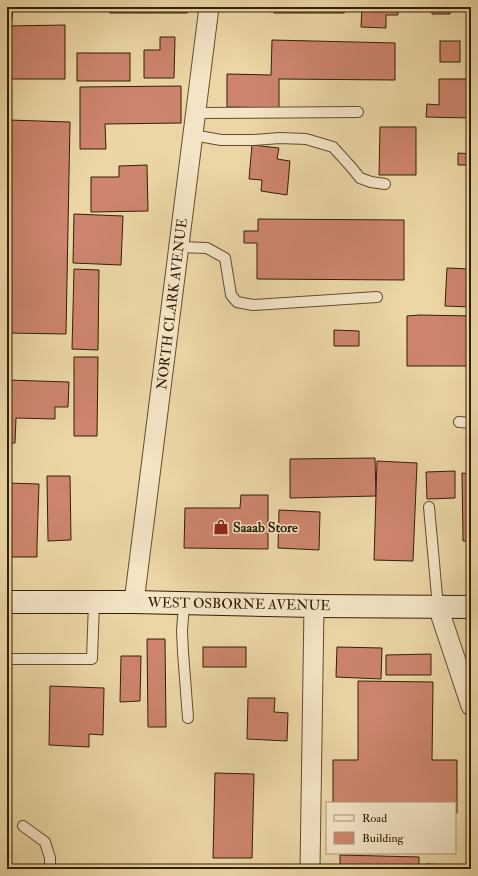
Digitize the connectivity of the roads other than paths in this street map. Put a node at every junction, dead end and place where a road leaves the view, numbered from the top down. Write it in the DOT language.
graph roads {
  1 [pos="7,7"];
  2 [pos="209,7"];
  3 [pos="7,17"];
  4 [pos="358,112"];
  5 [pos="196,113"];
  6 [pos="193,135"];
  7 [pos="385,184"];
  8 [pos="179,247"];
  9 [pos="377,297"];
  10 [pos="460,422"];
  11 [pos="471,423"];
  12 [pos="429,507"];
  13 [pos="7,602"];
  14 [pos="94,602"];
  15 [pos="134,602"];
  16 [pos="184,603"];
  17 [pos="314,606"];
  18 [pos="438,607"];
  19 [pos="471,607"];
  20 [pos="7,659"];
  21 [pos="471,706"];
  22 [pos="188,718"];
  23 [pos="23,826"];
  24 [pos="50,869"];
  25 [pos="310,869"];
  1 -- 3 [label="lane"];
  2 -- 5 [label="street, NORTH CLARK AVENUE"];
  4 -- 5 [label="lane"];
  5 -- 6 [label="street, NORTH CLARK AVENUE"];
  6 -- 7 [label="lane"];
  6 -- 8 [label="street, NORTH CLARK AVENUE"];
  8 -- 9 [label="lane"];
  8 -- 15 [label="street, NORTH CLARK AVENUE"];
  10 -- 11 [label="lane"];
  12 -- 18 [label="lane"];
  13 -- 14 [label="street, WEST OSBORNE AVENUE"];
  14 -- 15 [label="street, WEST OSBORNE AVENUE"];
  14 -- 20 [label="lane"];
  15 -- 16 [label="street, WEST OSBORNE AVENUE"];
  16 -- 17 [label="street, WEST OSBORNE AVENUE"];
  16 -- 22 [label="lane"];
  17 -- 18 [label="street, WEST OSBORNE AVENUE"];
  17 -- 25 [label="street"];
  18 -- 19 [label="street, WEST OSBORNE AVENUE"];
  18 -- 21 [label="street"];
  23 -- 24 [label="lane"];
}
